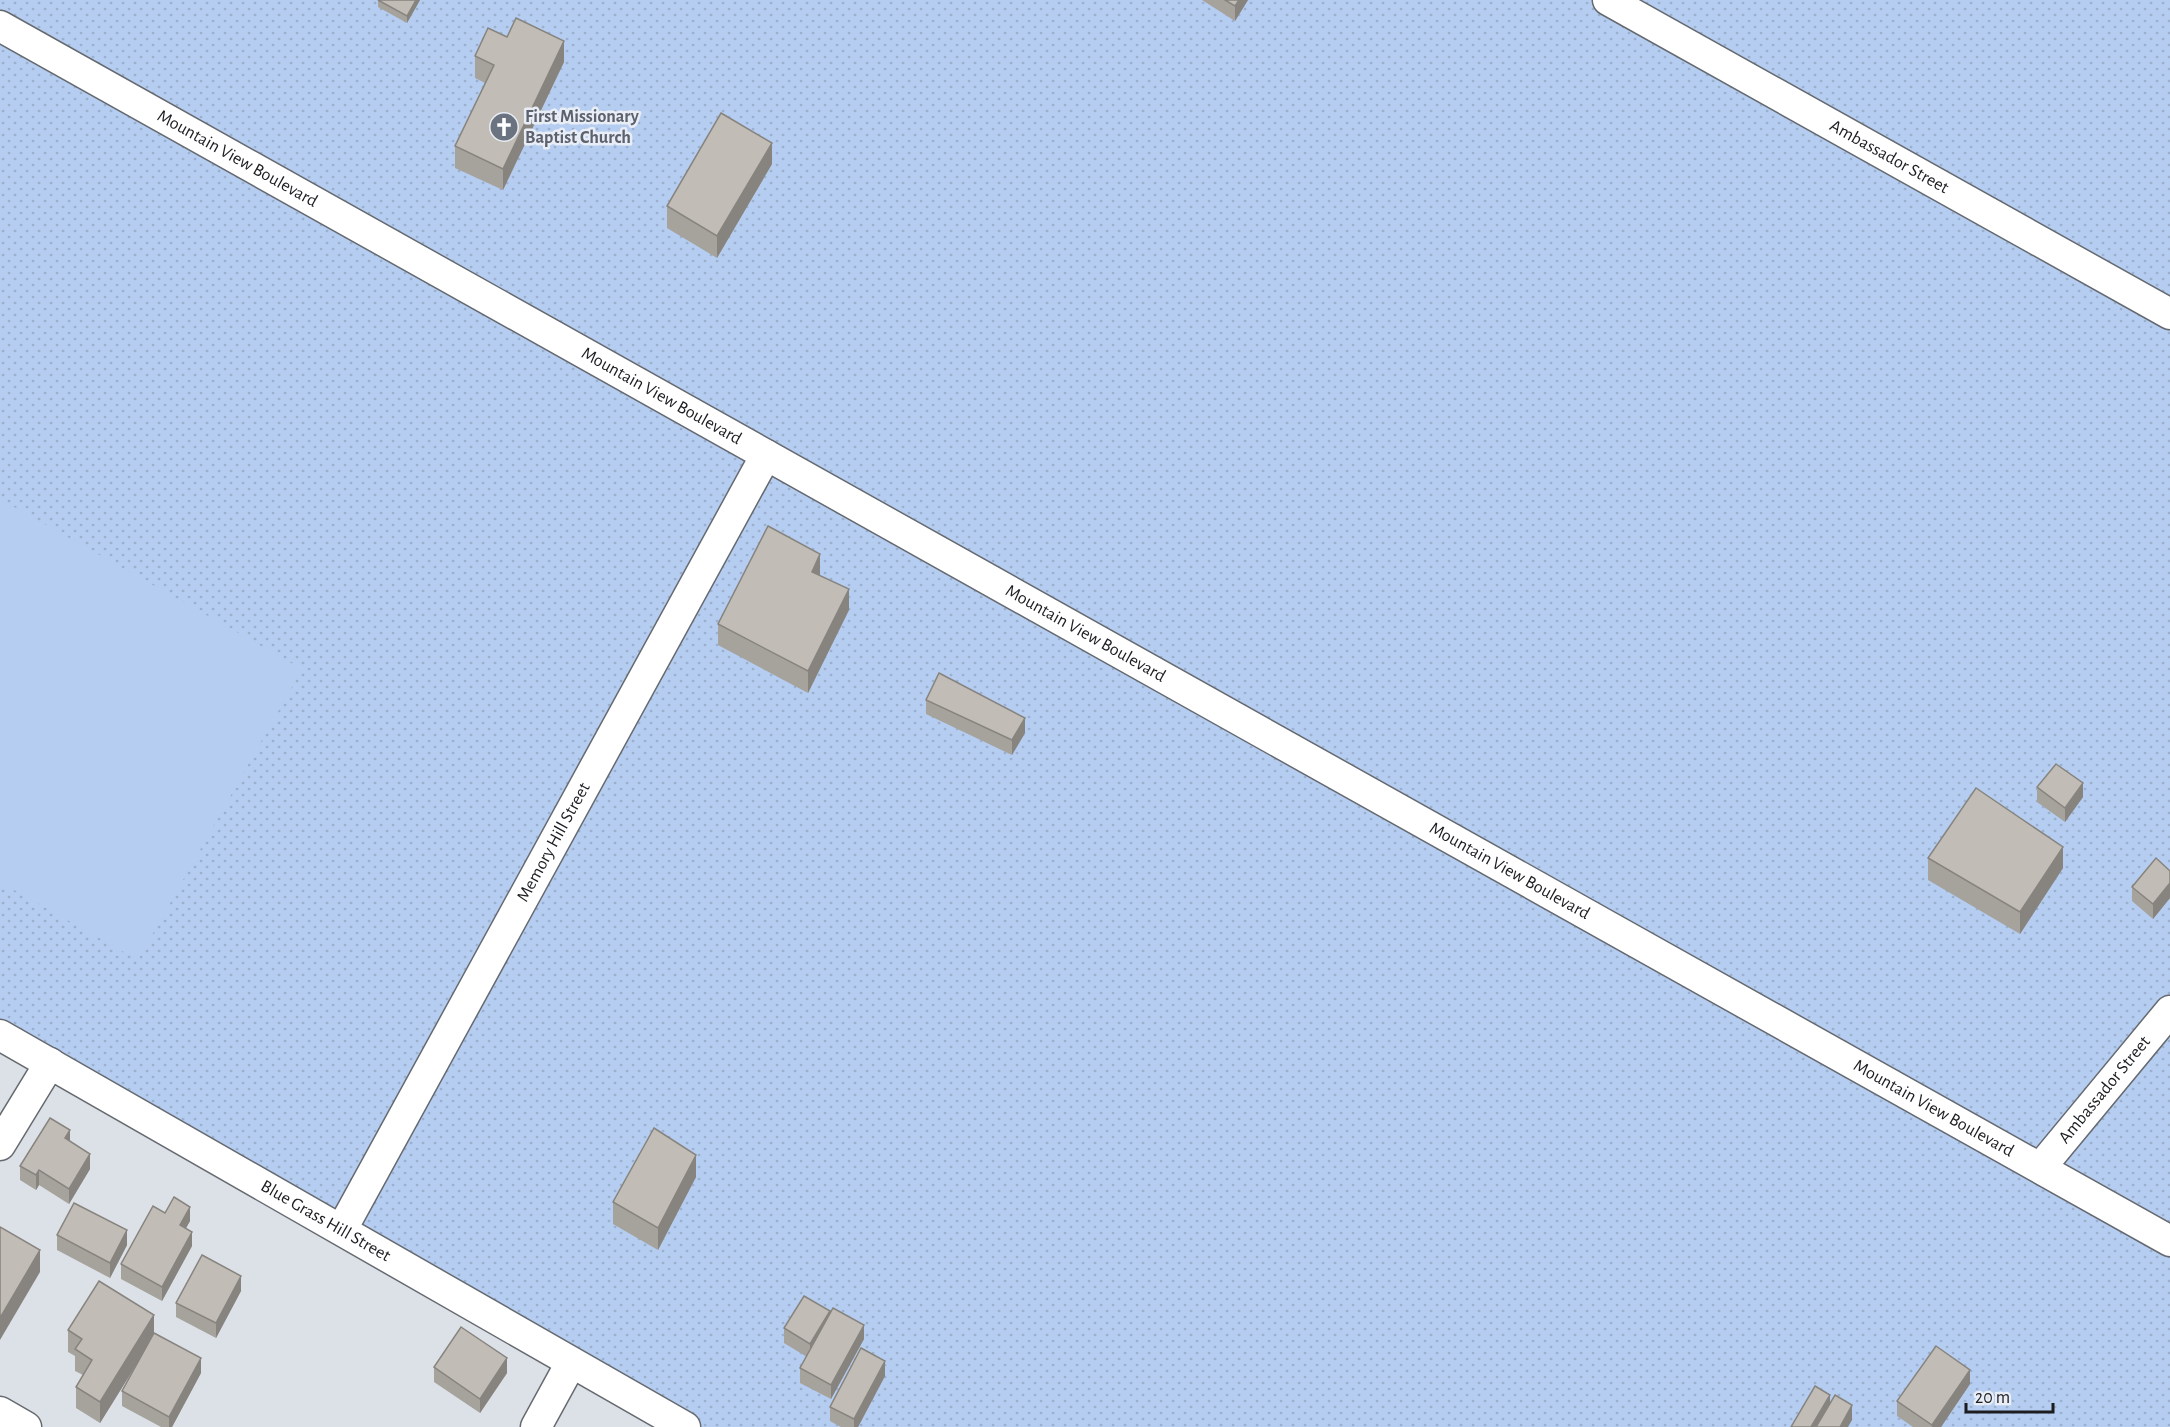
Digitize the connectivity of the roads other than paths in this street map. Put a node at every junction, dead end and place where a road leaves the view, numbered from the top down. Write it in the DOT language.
graph roads {
  1 [pos="1608,0"];
  2 [pos="0,26"];
  3 [pos="2170,315"];
  4 [pos="766,454"];
  5 [pos="2170,1011"];
  6 [pos="0,1035"];
  7 [pos="50,1064"];
  8 [pos="0,1145"];
  9 [pos="2041,1167"];
  10 [pos="342,1229"];
  11 [pos="2170,1241"];
  12 [pos="572,1363"];
  13 [pos="0,1412"];
  14 [pos="26,1427"];
  15 [pos="536,1427"];
  16 [pos="686,1427"];
  1 -- 3 [label="street, Ambassador Street"];
  2 -- 4 [label="street, Mountain View Boulevard"];
  4 -- 9 [label="street, Mountain View Boulevard"];
  4 -- 10 [label="street, Memory Hill Street"];
  5 -- 9 [label="street, Ambassador Street"];
  6 -- 7 [label="street, Blue Grass Hill Street"];
  7 -- 8 [label="street"];
  7 -- 10 [label="street, Blue Grass Hill Street"];
  9 -- 11 [label="street, Mountain View Boulevard"];
  10 -- 12 [label="street, Blue Grass Hill Street"];
  12 -- 15 [label="street"];
  12 -- 16 [label="street, Blue Grass Hill Street"];
  13 -- 14 [label="street"];
}
